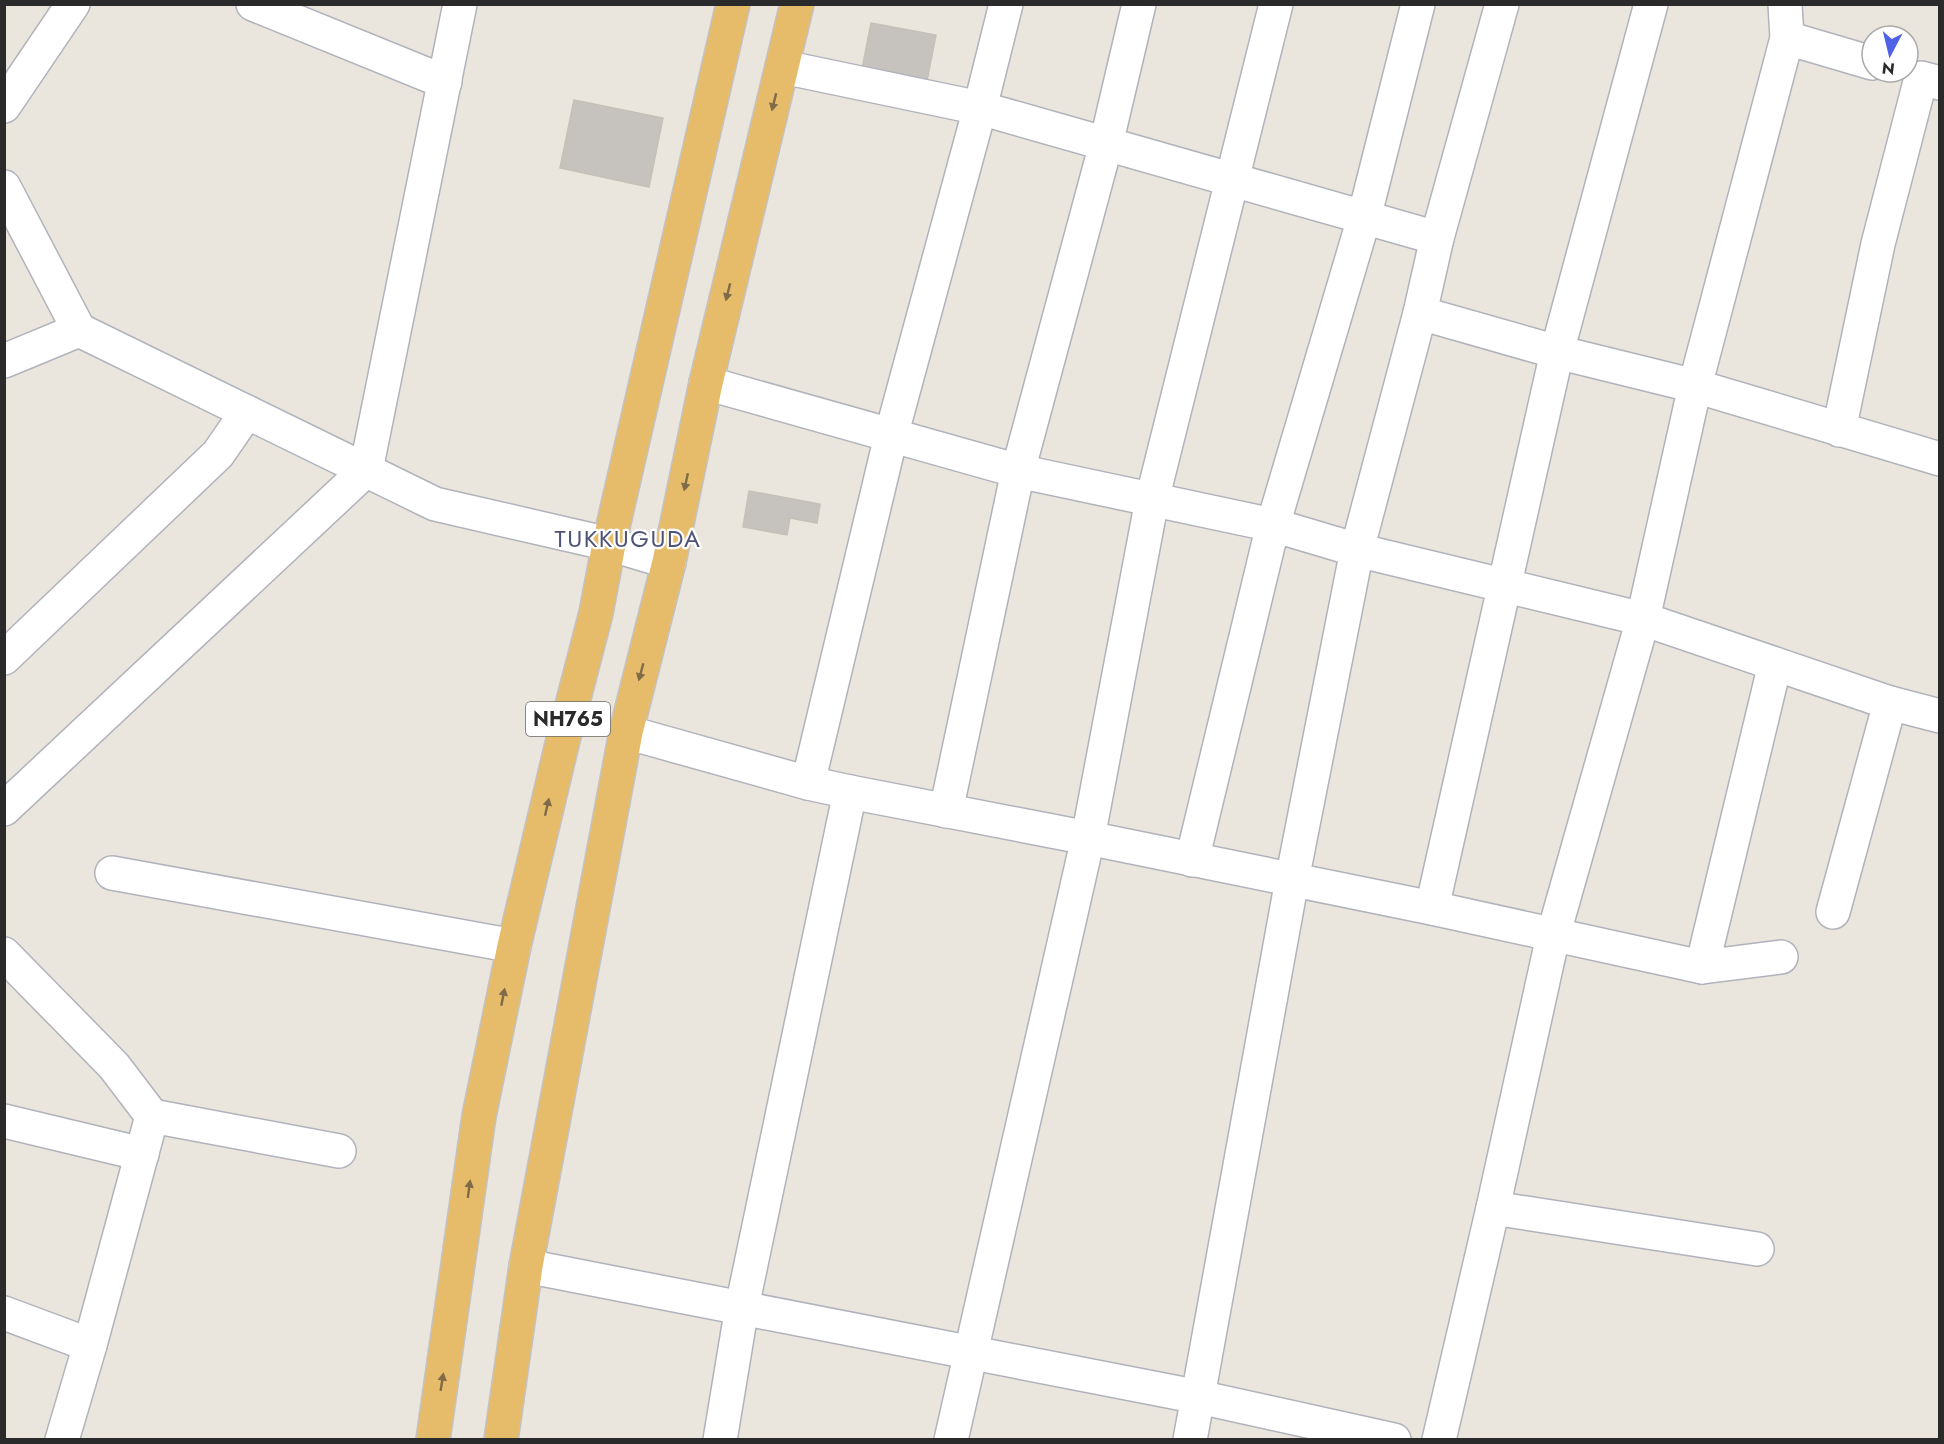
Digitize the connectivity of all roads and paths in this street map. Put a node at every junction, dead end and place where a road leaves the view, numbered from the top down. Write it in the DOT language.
graph roads {
  1 [pos="73,4"];
  2 [pos="253,4"];
  3 [pos="460,4"];
  4 [pos="733,4"];
  5 [pos="797,4"];
  6 [pos="1006,4"];
  7 [pos="1139,4"];
  8 [pos="1276,4"];
  9 [pos="1418,4"];
  10 [pos="1502,4"];
  11 [pos="1652,4"];
  12 [pos="1785,4"];
  13 [pos="1787,38"];
  14 [pos="1860,59"];
  15 [pos="783,67"];
  16 [pos="1921,78"];
  17 [pos="445,82"];
  18 [pos="4,106"];
  19 [pos="980,108"];
  20 [pos="1106,144"];
  21 [pos="1231,181"];
  22 [pos="4,187"];
  23 [pos="1364,218"];
  24 [pos="1437,238"];
  25 [pos="1420,313"];
  26 [pos="79,330"];
  27 [pos="1557,352"];
  28 [pos="4,361"];
  29 [pos="706,383"];
  30 [pos="1695,386"];
  31 [pos="247,412"];
  32 [pos="1839,430"];
  33 [pos="891,436"];
  34 [pos="1940,459"];
  35 [pos="366,470"];
  36 [pos="1018,471"];
  37 [pos="1152,500"];
  38 [pos="1274,525"];
  39 [pos="609,544"];
  40 [pos="1357,550"];
  41 [pos="669,562"];
  42 [pos="1505,586"];
  43 [pos="1643,619"];
  44 [pos="4,658"];
  45 [pos="1775,664"];
  46 [pos="1890,703"];
  47 [pos="1940,716"];
  48 [pos="626,732"];
  49 [pos="808,783"];
  50 [pos="850,792"];
  51 [pos="4,809"];
  52 [pos="946,811"];
  53 [pos="1088,838"];
  54 [pos="1192,860"];
  55 [pos="112,873"];
  56 [pos="1292,880"];
  57 [pos="1432,908"];
  58 [pos="1833,912"];
  59 [pos="1553,936"];
  60 [pos="513,946"];
  61 [pos="4,954"];
  62 [pos="1781,957"];
  63 [pos="1702,967"];
  64 [pos="152,1116"];
  65 [pos="4,1120"];
  66 [pos="339,1150"];
  67 [pos="142,1154"];
  68 [pos="1493,1208"];
  69 [pos="1757,1249"];
  70 [pos="526,1266"];
  71 [pos="742,1308"];
  72 [pos="4,1313"];
  73 [pos="90,1345"];
  74 [pos="970,1354"];
  75 [pos="1200,1397"];
  76 [pos="62,1440"];
  77 [pos="433,1440"];
  78 [pos="501,1440"];
  79 [pos="720,1440"];
  80 [pos="951,1440"];
  81 [pos="1190,1440"];
  82 [pos="1394,1440"];
  83 [pos="1439,1440"];
  1 -- 18 [label="street"];
  2 -- 17 [label="street"];
  3 -- 17 [label="street"];
  4 -- 39 [label="highway, NH765"];
  5 -- 15 [label="highway, NH765"];
  6 -- 19 [label="street"];
  7 -- 20 [label="street"];
  8 -- 21 [label="street"];
  9 -- 23 [label="street"];
  10 -- 24 [label="street"];
  11 -- 27 [label="street"];
  12 -- 13 [label="street"];
  13 -- 14 [label="street"];
  13 -- 30 [label="street"];
  15 -- 19 [label="street"];
  15 -- 29 [label="highway, NH765, one-way"];
  16 -- 32 [label="street"];
  17 -- 35 [label="street"];
  19 -- 20 [label="street"];
  19 -- 33 [label="street"];
  20 -- 21 [label="street"];
  20 -- 36 [label="street"];
  21 -- 23 [label="street"];
  21 -- 37 [label="street"];
  22 -- 26 [label="street"];
  23 -- 24 [label="street"];
  23 -- 38 [label="street"];
  24 -- 25 [label="street"];
  25 -- 27 [label="street"];
  25 -- 40 [label="street"];
  26 -- 28 [label="street"];
  26 -- 31 [label="street"];
  27 -- 30 [label="street"];
  27 -- 42 [label="street"];
  29 -- 33 [label="street"];
  29 -- 41 [label="highway, NH765, one-way"];
  30 -- 32 [label="street"];
  30 -- 43 [label="street"];
  31 -- 35 [label="street"];
  31 -- 44 [label="street"];
  32 -- 34 [label="street"];
  33 -- 36 [label="street"];
  33 -- 49 [label="street"];
  35 -- 39 [label="street"];
  35 -- 51 [label="street"];
  36 -- 37 [label="street"];
  36 -- 52 [label="street"];
  37 -- 38 [label="street"];
  37 -- 53 [label="street"];
  38 -- 40 [label="street"];
  38 -- 54 [label="street"];
  39 -- 41 [label="street"];
  60 -- 39 [label="highway, NH765, one-way"];
  40 -- 42 [label="street"];
  40 -- 56 [label="street"];
  41 -- 48 [label="highway, NH765, one-way"];
  42 -- 43 [label="street"];
  42 -- 57 [label="street"];
  43 -- 45 [label="street"];
  43 -- 59 [label="street"];
  45 -- 46 [label="street"];
  45 -- 63 [label="street"];
  46 -- 47 [label="street"];
  46 -- 58 [label="street"];
  48 -- 49 [label="street"];
  48 -- 70 [label="highway, NH765"];
  49 -- 50 [label="street"];
  50 -- 52 [label="street"];
  50 -- 71 [label="street"];
  52 -- 53 [label="street"];
  53 -- 54 [label="street"];
  53 -- 74 [label="street"];
  54 -- 56 [label="street"];
  55 -- 60 [label="street"];
  56 -- 57 [label="street"];
  56 -- 75 [label="street"];
  57 -- 59 [label="street"];
  59 -- 63 [label="street"];
  59 -- 68 [label="street"];
  77 -- 60 [label="highway, NH765, one-way"];
  61 -- 64 [label="street"];
  62 -- 63 [label="street"];
  64 -- 66 [label="street"];
  64 -- 67 [label="street"];
  65 -- 67 [label="street"];
  67 -- 73 [label="street"];
  68 -- 69 [label="street"];
  68 -- 83 [label="street"];
  70 -- 71 [label="street"];
  70 -- 78 [label="highway, NH765"];
  71 -- 74 [label="street"];
  71 -- 79 [label="street"];
  72 -- 73 [label="street"];
  73 -- 76 [label="street"];
  74 -- 75 [label="street"];
  74 -- 80 [label="street"];
  75 -- 81 [label="street"];
  75 -- 82 [label="street"];
}
